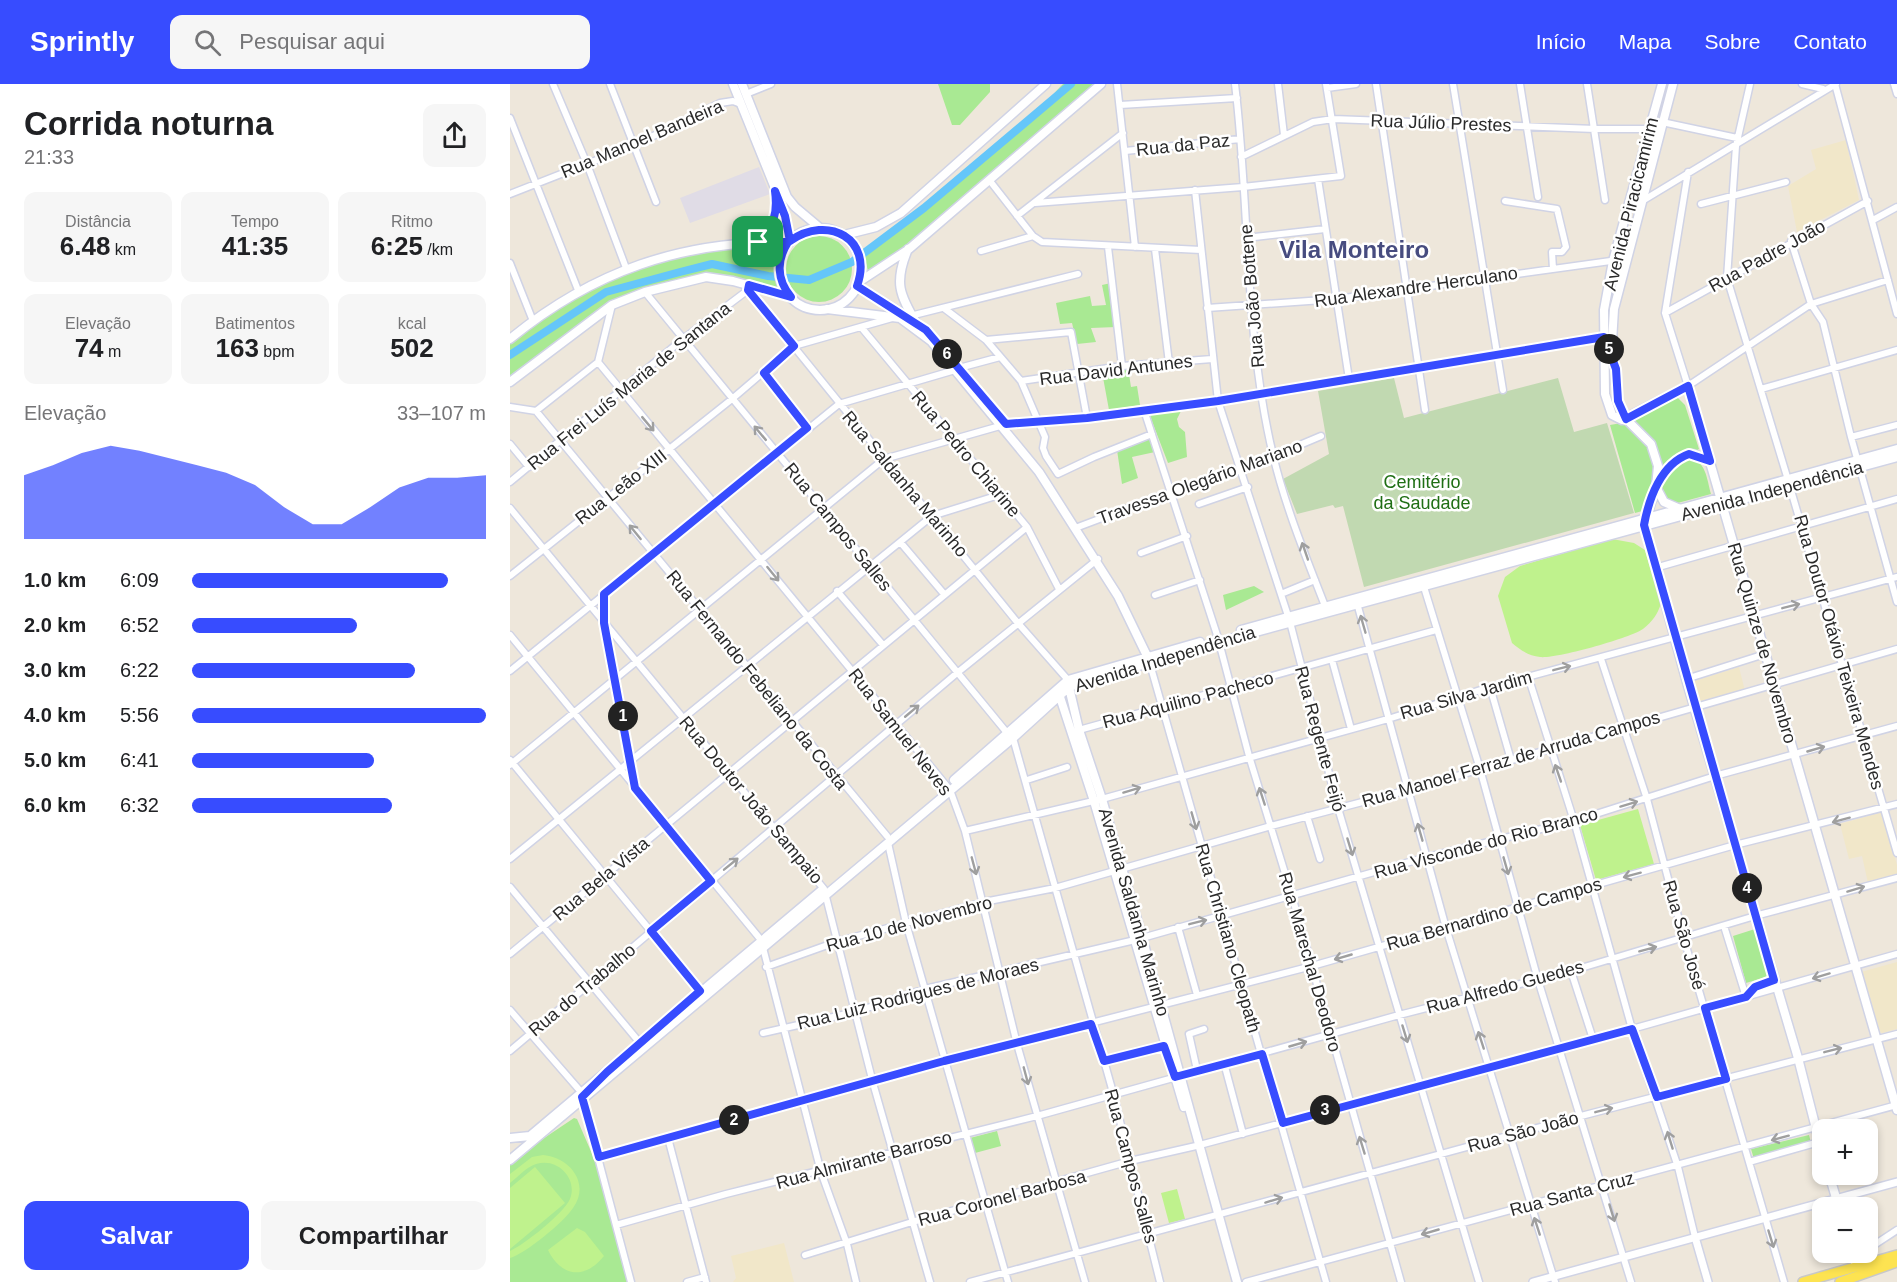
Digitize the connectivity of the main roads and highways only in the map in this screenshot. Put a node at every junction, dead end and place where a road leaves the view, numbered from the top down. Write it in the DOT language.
graph roads {
  1 [pos="733,84"];
  2 [pos="742,84"];
  3 [pos="1046,84"];
  4 [pos="1101,84"];
  5 [pos="1673,84"];
  6 [pos="1661,88"];
  7 [pos="1670,95"];
  8 [pos="1633,189"];
  9 [pos="775,191"];
  10 [pos="1644,200"];
  11 [pos="820,228"];
  12 [pos="844,235"];
  13 [pos="789,241"];
  14 [pos="758,242"];
  15 [pos="909,249"];
  16 [pos="858,284"];
  17 [pos="791,297"];
  18 [pos="827,309"];
  19 [pos="912,319"];
  20 [pos="1603,322"];
  21 [pos="1612,329"];
  22 [pos="1604,337"];
  23 [pos="510,339"];
  24 [pos="957,369"];
  25 [pos="1616,369"];
  26 [pos="510,382"];
  27 [pos="1626,419"];
  28 [pos="1005,425"];
  29 [pos="1897,449"];
  30 [pos="1897,457"];
  31 [pos="1710,461"];
  32 [pos="1859,464"];
  33 [pos="1656,487"];
  34 [pos="1721,500"];
  35 [pos="1680,509"];
  36 [pos="1645,521"];
  37 [pos="1498,559"];
  38 [pos="1424,587"];
  39 [pos="1356,601"];
  40 [pos="1289,619"];
  41 [pos="1219,640"];
  42 [pos="1152,658"];
  43 [pos="1068,684"];
  44 [pos="1058,692"];
  45 [pos="1011,736"];
  46 [pos="949,788"];
  47 [pos="1098,800"];
  48 [pos="762,944"];
  49 [pos="1157,1006"];
  50 [pos="1178,1076"];
  51 [pos="583,1097"];
  52 [pos="1897,1107"];
  53 [pos="1813,1119"];
  54 [pos="510,1138"];
  55 [pos="510,1160"];
  56 [pos="1897,1255"];
  57 [pos="1897,1262"];
  58 [pos="1856,1267"];
  59 [pos="1237,1282"];
  60 [pos="1803,1282"];
  61 [pos="1840,1282"];
  1 -- 9 [label="main road"];
  2 -- 11 [label="main road"];
  3 -- 12 [label="main road"];
  4 -- 15 [label="main road"];
  5 -- 7 [label="main road, Avenida Piracicamirim"];
  6 -- 7 [label="main road"];
  6 -- 8 [label="main road, Avenida Piracicamirim"];
  7 -- 10 [label="main road, Avenida Piracicamirim"];
  8 -- 10 [label="main road"];
  8 -- 20 [label="main road, Avenida Piracicamirim"];
  9 -- 13 [label="main road"];
  9 -- 14 [label="main road"];
  10 -- 21 [label="main road, Avenida Piracicamirim"];
  11 -- 12 [label="main road"];
  11 -- 13 [label="main road"];
  12 -- 16 [label="main road"];
  13 -- 14 [label="main road"];
  13 -- 17 [label="main road"];
  14 -- 23 [label="main road"];
  15 -- 16 [label="main road"];
  15 -- 19 [label="main road"];
  16 -- 18 [label="main road"];
  16 -- 19 [label="main road"];
  17 -- 18 [label="main road"];
  17 -- 26 [label="main road"];
  18 -- 24 [label="main road"];
  19 -- 24 [label="main road"];
  20 -- 21 [label="main road"];
  20 -- 22 [label="main road, Avenida Piracicamirim"];
  21 -- 25 [label="main road, Avenida Piracicamirim"];
  22 -- 25 [label="main road"];
  22 -- 27 [label="main road, Avenida Piracicamirim"];
  24 -- 28 [label="main road"];
  25 -- 27 [label="main road, Avenida Piracicamirim"];
  27 -- 31 [label="main road, Rua Quinze de Novembro"];
  27 -- 33 [label="main road, Avenida Piracicamirim"];
  28 -- 42 [label="main road"];
  28 -- 42 [label="main road"];
  29 -- 32 [label="main road, Avenida Independência"];
  30 -- 32 [label="main road, Avenida Independência"];
  31 -- 33 [label="main road"];
  31 -- 34 [label="main road, Rua Quinze de Novembro"];
  32 -- 34 [label="main road, Avenida Independência"];
  33 -- 35 [label="main road"];
  33 -- 36 [label="main road, Avenida Piracicamirim"];
  34 -- 35 [label="main road, Avenida Independência"];
  34 -- 36 [label="main road, Avenida Independência"];
  34 -- 52 [label="main road, Rua Quinze de Novembro"];
  35 -- 36 [label="main road, Avenida Independência"];
  36 -- 37 [label="main road, Avenida Independência"];
  36 -- 38 [label="main road, Avenida Independência"];
  36 -- 53 [label="main road"];
  37 -- 38 [label="main road"];
  37 -- 39 [label="main road, Avenida Independência"];
  38 -- 39 [label="main road, Avenida Independência"];
  39 -- 40 [label="main road, Avenida Independência"];
  39 -- 40 [label="main road, Avenida Independência"];
  40 -- 41 [label="main road, Avenida Independência"];
  41 -- 42 [label="main road, Avenida Independência"];
  41 -- 42 [label="main road, Avenida Independência"];
  42 -- 43 [label="main road, Avenida Independência"];
  43 -- 44 [label="main road, Avenida Independência"];
  43 -- 47 [label="main road, Avenida Saldanha Marinho"];
  44 -- 45 [label="main road, Avenida Independência"];
  44 -- 47 [label="main road, Avenida Saldanha Marinho"];
  45 -- 46 [label="main road, Avenida Independência"];
  45 -- 46 [label="main road, Avenida Independência"];
  46 -- 48 [label="main road, Avenida Independência"];
  47 -- 49 [label="main road, Avenida Saldanha Marinho"];
  48 -- 51 [label="main road, Avenida Independência"];
  48 -- 51 [label="main road, Avenida Independência"];
  49 -- 50 [label="main road, Avenida Saldanha Marinho"];
  49 -- 50 [label="main road, Avenida Saldanha Marinho"];
  50 -- 59 [label="main road, Avenida Saldanha Marinho"];
  51 -- 54 [label="main road, Avenida Independência"];
  51 -- 55 [label="main road, Avenida Independência"];
  56 -- 58 [label="main road"];
  57 -- 58 [label="main road"];
  58 -- 60 [label="main road"];
  58 -- 61 [label="main road"];
}
